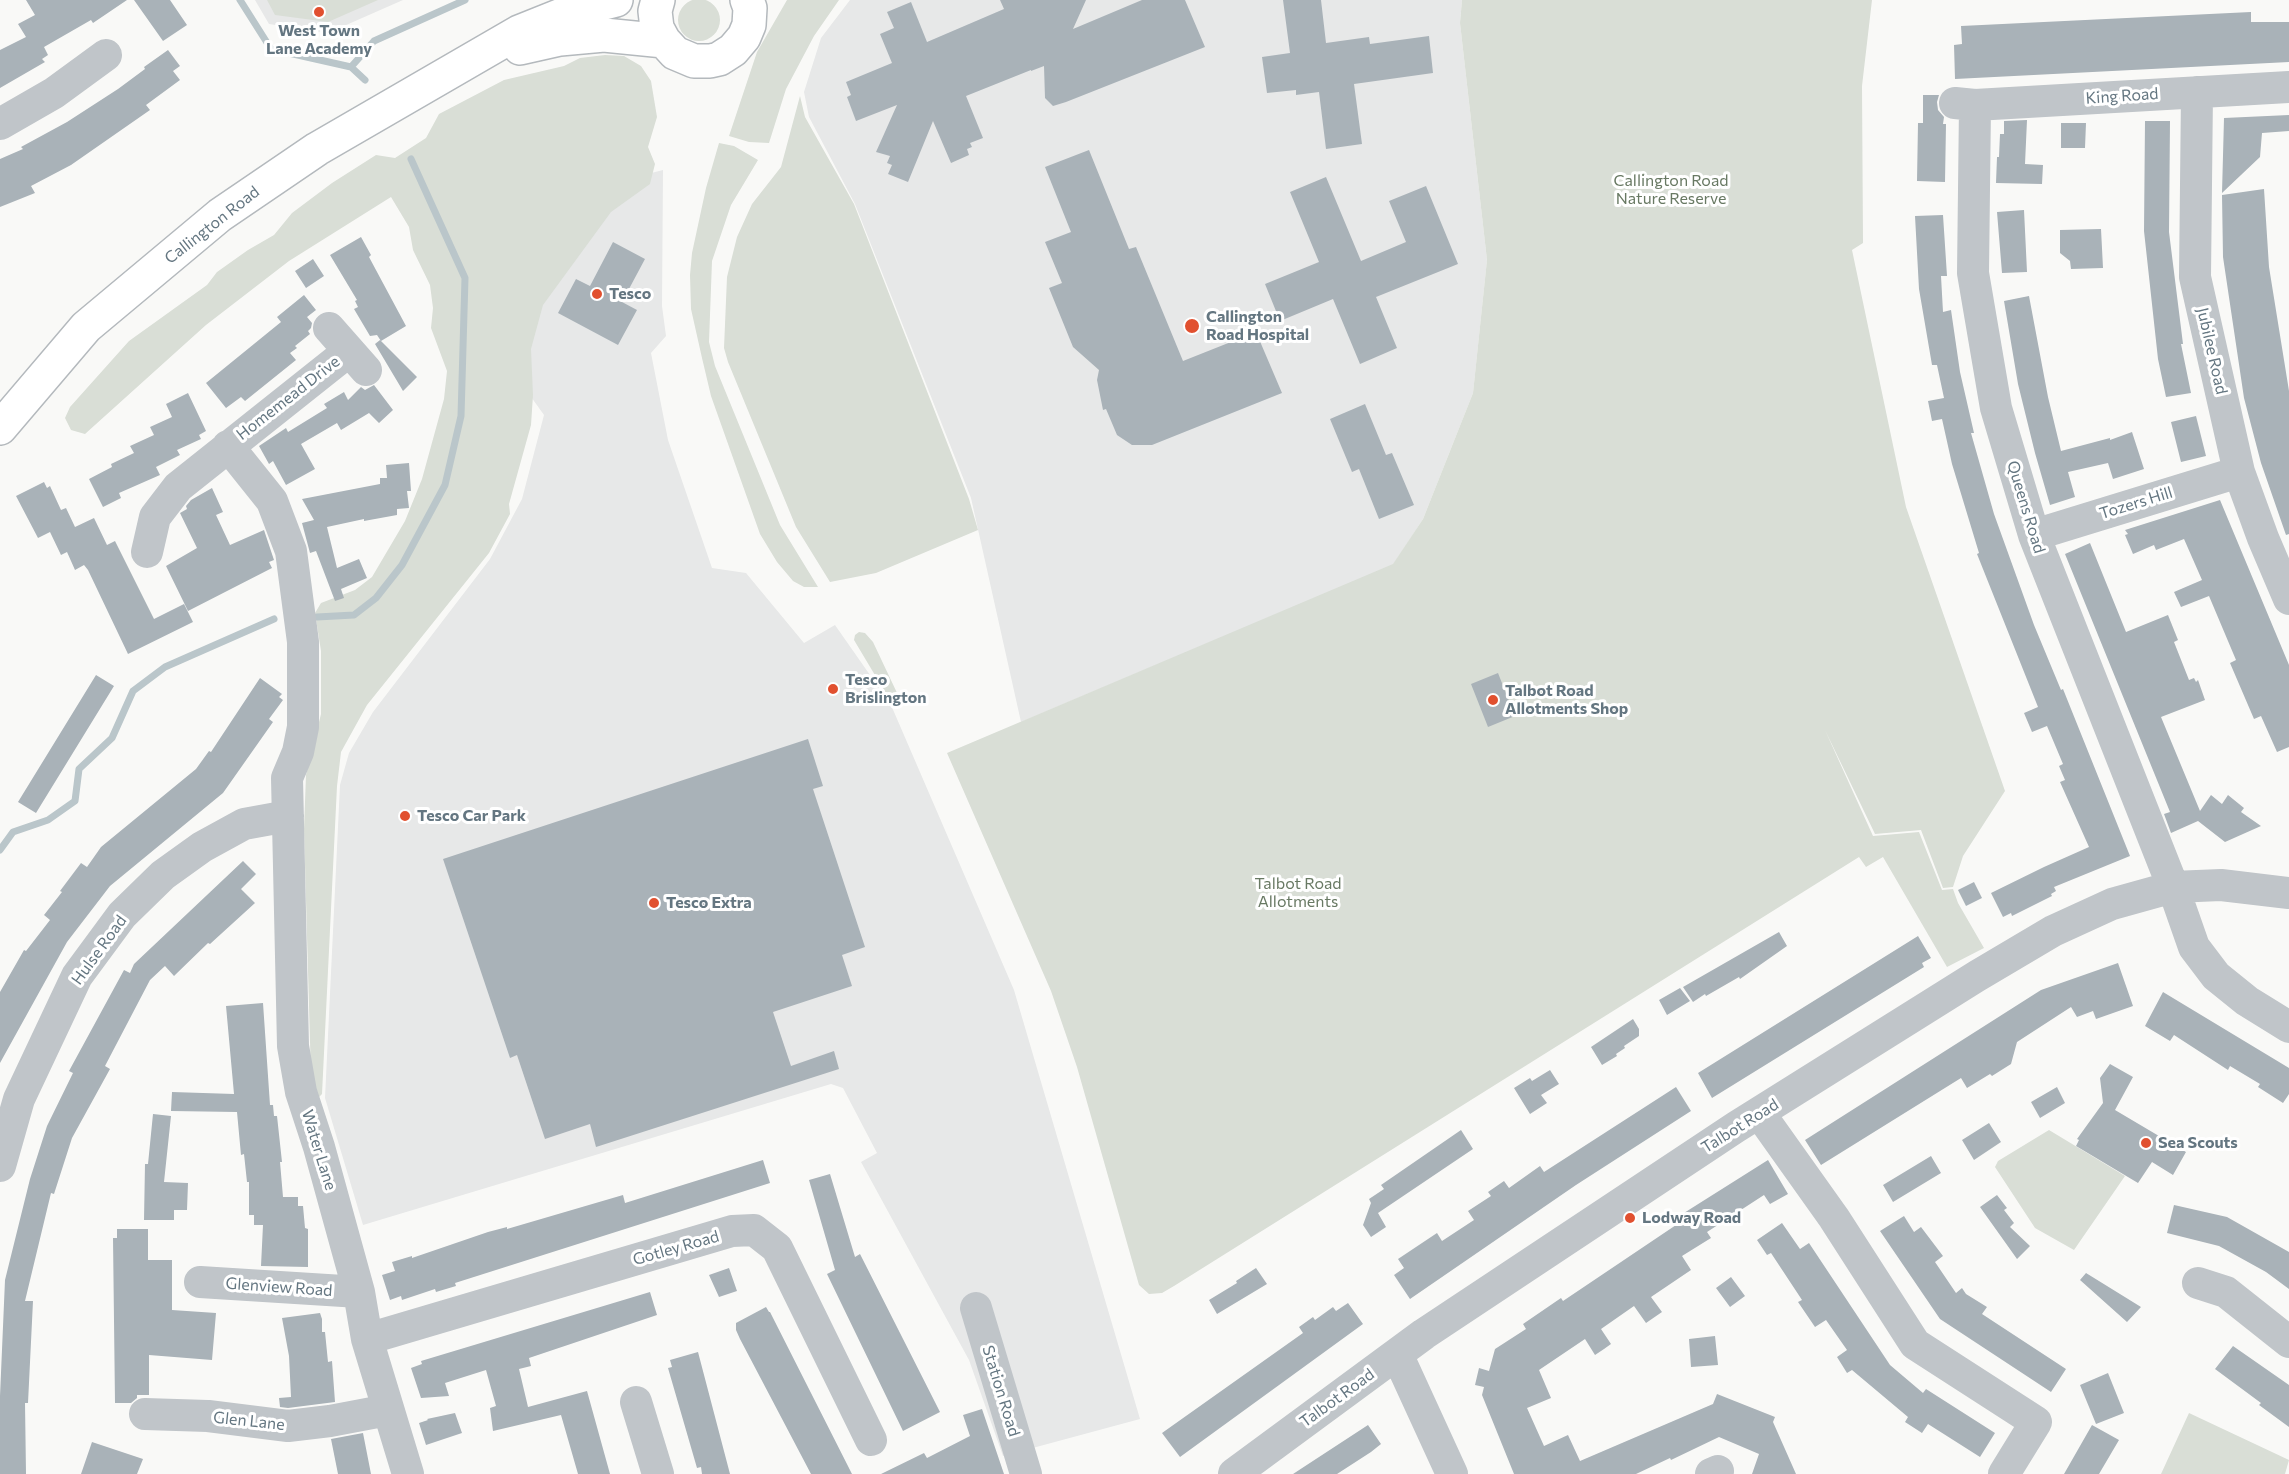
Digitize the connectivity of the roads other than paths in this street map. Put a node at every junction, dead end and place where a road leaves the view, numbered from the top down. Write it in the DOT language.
graph roads {
  1 [pos="616,0"];
  2 [pos="658,0"];
  3 [pos="747,0"];
  4 [pos="770,0"];
  5 [pos="744,38"];
  6 [pos="664,41"];
  7 [pos="106,55"];
  8 [pos="460,67"];
  9 [pos="2289,87"];
  10 [pos="2197,92"];
  11 [pos="1965,104"];
  12 [pos="0,124"];
  13 [pos="348,349"];
  14 [pos="0,428"];
  15 [pos="228,446"];
  16 [pos="2239,472"];
  17 [pos="2034,535"];
  18 [pos="147,552"];
  19 [pos="2289,599"];
  20 [pos="288,816"];
  21 [pos="2173,887"];
  22 [pos="2289,893"];
  23 [pos="2289,1028"];
  24 [pos="1760,1113"];
  25 [pos="0,1166"];
  26 [pos="200,1282"];
  27 [pos="2198,1283"];
  28 [pos="359,1292"];
  29 [pos="976,1308"];
  30 [pos="367,1339"];
  31 [pos="2289,1342"];
  32 [pos="1397,1354"];
  33 [pos="636,1402"];
  34 [pos="388,1410"];
  35 [pos="145,1414"];
  36 [pos="871,1440"];
  37 [pos="408,1474"];
  38 [pos="658,1474"];
  39 [pos="1026,1474"];
  40 [pos="1234,1474"];
  41 [pos="1452,1474"];
  42 [pos="2004,1474"];
  1 -- 8 [label="main road, Callington Road"];
  2 -- 6 [label="main road"];
  3 -- 5 [label="main road"];
  4 -- 5 [label="main road"];
  5 -- 6 [label="main road"];
  6 -- 8 [label="main road, Callington Road"];
  7 -- 12 [label="street"];
  8 -- 14 [label="main road, Callington Road"];
  9 -- 10 [label="street, King Road"];
  10 -- 11 [label="street, King Road"];
  10 -- 16 [label="street, Jubilee Road"];
  11 -- 17 [label="street, Queens Road"];
  13 -- 15 [label="street, Homemead Drive"];
  15 -- 18 [label="street, Homemead Drive"];
  15 -- 20 [label="street, Homemead Drive"];
  16 -- 17 [label="street, Tozers Hill"];
  16 -- 19 [label="street, Jubilee Road"];
  17 -- 21 [label="street, Queens Road"];
  20 -- 25 [label="street, Hulse Road"];
  20 -- 28 [label="street, Water Lane"];
  21 -- 22 [label="street, Talbot Road"];
  21 -- 23 [label="street, Queens Road"];
  21 -- 24 [label="street, Talbot Road"];
  24 -- 32 [label="street, Talbot Road"];
  24 -- 42 [label="street"];
  26 -- 28 [label="street, Glenview Road"];
  27 -- 31 [label="street"];
  28 -- 30 [label="street, Water Lane"];
  29 -- 39 [label="street, Station Road"];
  30 -- 34 [label="street, Water Lane"];
  30 -- 36 [label="street, Gotley Road"];
  32 -- 40 [label="street, Talbot Road"];
  32 -- 41 [label="street"];
  33 -- 38 [label="street"];
  34 -- 35 [label="street, Glen Lane"];
  34 -- 37 [label="street, Water Lane"];
}
